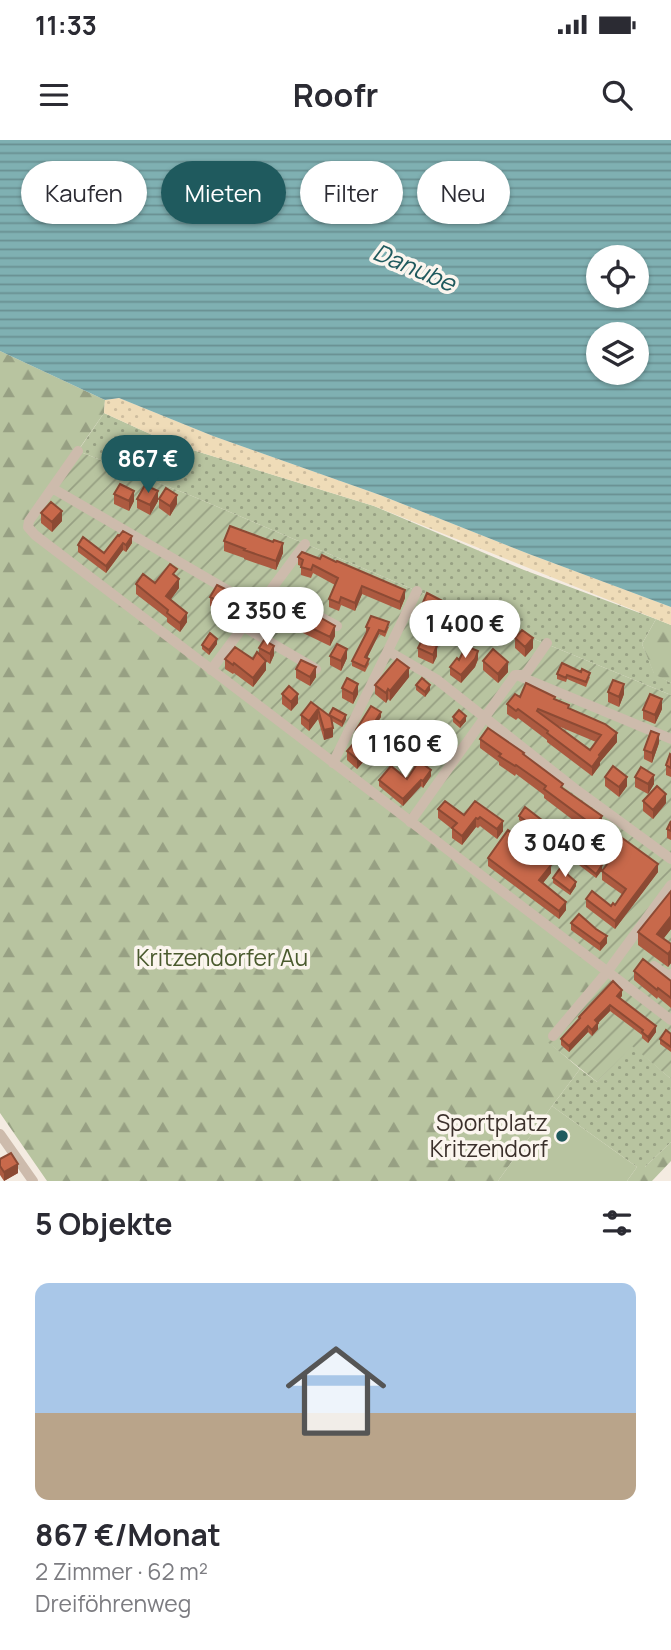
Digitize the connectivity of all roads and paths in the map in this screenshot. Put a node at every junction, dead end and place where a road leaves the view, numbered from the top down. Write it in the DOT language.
graph roads {
  1 [pos="78,451"];
  2 [pos="52,488"];
  3 [pos="305,544"];
  4 [pos="271,591"];
  5 [pos="417,591"];
  6 [pos="258,608"];
  7 [pos="337,626"];
  8 [pos="244,627"];
  9 [pos="547,643"];
  10 [pos="388,651"];
  11 [pos="316,669"];
  12 [pos="211,670"];
  13 [pos="515,675"];
  14 [pos="485,717"];
  15 [pos="671,739"];
  16 [pos="333,763"];
  17 [pos="410,822"];
  18 [pos="671,859"];
  19 [pos="671,885"];
  20 [pos="654,966"];
  21 [pos="607,972"];
  22 [pos="671,974"];
  23 [pos="671,1020"];
  24 [pos="553,1035"];
  25 [pos="0,1133"];
  26 [pos="33,1181"];
  1 -- 2 [label="street"];
  2 -- 6 [label="street"];
  2 -- 12 [label="street"];
  3 -- 4 [label="street"];
  4 -- 6 [label="street"];
  4 -- 7 [label="street"];
  5 -- 10 [label="street"];
  6 -- 8 [label="street"];
  8 -- 11 [label="street"];
  8 -- 12 [label="street"];
  9 -- 13 [label="street"];
  10 -- 14 [label="street"];
  10 -- 16 [label="street"];
  12 -- 16 [label="street"];
  13 -- 14 [label="street"];
  13 -- 15 [label="street"];
  14 -- 17 [label="street"];
  14 -- 18 [label="street"];
  16 -- 17 [label="street"];
  17 -- 21 [label="street"];
  19 -- 21 [label="street"];
  20 -- 22 [label="street"];
  21 -- 23 [label="street"];
  21 -- 24 [label="street"];
  25 -- 26 [label="street"];
}
